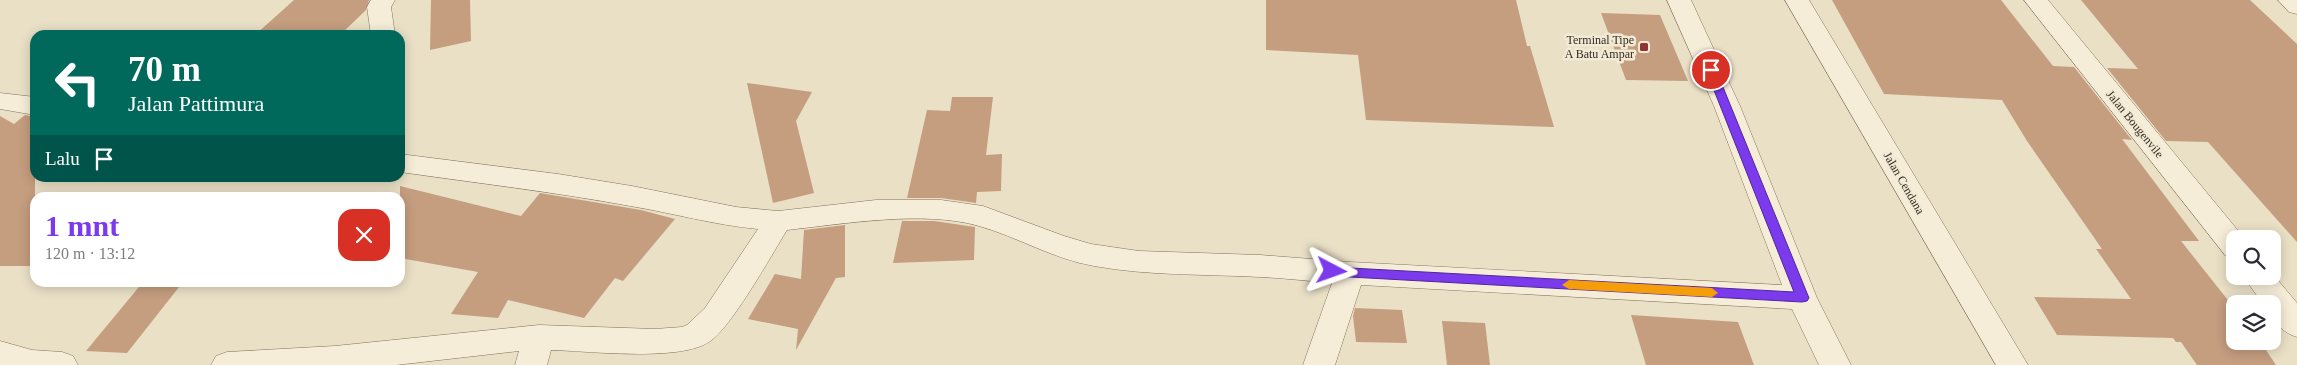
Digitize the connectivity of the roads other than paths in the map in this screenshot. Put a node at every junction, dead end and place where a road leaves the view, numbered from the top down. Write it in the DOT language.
graph roads {
  1 [pos="383,0"];
  2 [pos="1679,0"];
  3 [pos="1797,0"];
  4 [pos="2036,0"];
  5 [pos="2290,0"];
  6 [pos="2297,7"];
  7 [pos="382,30"];
  8 [pos="0,101"];
  9 [pos="30,105"];
  10 [pos="405,164"];
  11 [pos="778,221"];
  12 [pos="2226,237"];
  13 [pos="1350,273"];
  14 [pos="2265,285"];
  15 [pos="1802,298"];
  16 [pos="2297,325"];
  17 [pos="535,351"];
  18 [pos="0,354"];
  19 [pos="333,362"];
  20 [pos="62,365"];
  21 [pos="227,365"];
  22 [pos="1319,365"];
  23 [pos="1835,365"];
  24 [pos="2012,365"];
  1 -- 7 [label="street"];
  2 -- 15 [label="street"];
  3 -- 24 [label="street, Jalan Cendana"];
  4 -- 12 [label="street, Jalan Bougenvile"];
  5 -- 6 [label="street"];
  8 -- 9 [label="street"];
  10 -- 11 [label="street"];
  11 -- 13 [label="street"];
  11 -- 17 [label="street"];
  13 -- 15 [label="street"];
  13 -- 22 [label="street"];
  14 -- 16 [label="street"];
  15 -- 23 [label="street"];
  17 -- 19 [label="street"];
  18 -- 20 [label="street"];
  19 -- 21 [label="street"];
}
